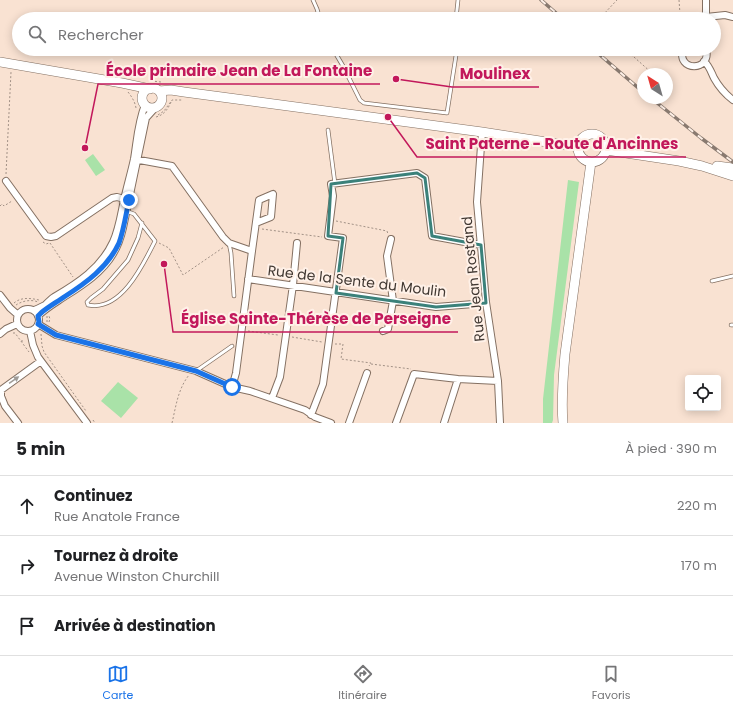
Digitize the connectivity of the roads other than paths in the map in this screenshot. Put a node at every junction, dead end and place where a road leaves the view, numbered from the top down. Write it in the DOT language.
graph roads {
  1 [pos="313,0"];
  2 [pos="458,0"];
  3 [pos="706,0"];
  4 [pos="318,12"];
  5 [pos="457,12"];
  6 [pos="706,12"];
  7 [pos="721,15"];
  8 [pos="733,17"];
  9 [pos="337,56"];
  10 [pos="456,56"];
  11 [pos="682,56"];
  12 [pos="706,56"];
  13 [pos="704,61"];
  14 [pos="0,62"];
  15 [pos="122,83"];
  16 [pos="158,92"];
  17 [pos="733,100"];
  18 [pos="144,101"];
  19 [pos="153,112"];
  20 [pos="328,130"];
  21 [pos="487,133"];
  22 [pos="579,147"];
  23 [pos="606,150"];
  24 [pos="136,159"];
  25 [pos="591,162"];
  26 [pos="732,171"];
  27 [pos="6,181"];
  28 [pos="333,184"];
  29 [pos="127,200"];
  30 [pos="124,211"];
  31 [pos="142,223"];
  32 [pos="256,226"];
  33 [pos="391,239"];
  34 [pos="229,243"];
  35 [pos="297,243"];
  36 [pos="480,246"];
  37 [pos="252,251"];
  38 [pos="733,276"];
  39 [pos="248,279"];
  40 [pos="712,281"];
  41 [pos="293,285"];
  42 [pos="336,293"];
  43 [pos="0,295"];
  44 [pos="234,296"];
  45 [pos="393,301"];
  46 [pos="486,303"];
  47 [pos="36,313"];
  48 [pos="18,315"];
  49 [pos="17,324"];
  50 [pos="38,324"];
  51 [pos="30,331"];
  52 [pos="383,331"];
  53 [pos="0,334"];
  54 [pos="232,346"];
  55 [pos="41,362"];
  56 [pos="194,371"];
  57 [pos="367,373"];
  58 [pos="458,379"];
  59 [pos="498,381"];
  60 [pos="232,387"];
  61 [pos="272,398"];
  62 [pos="2,407"];
  63 [pos="311,414"];
  64 [pos="18,423"];
  65 [pos="86,423"];
  66 [pos="330,423"];
  67 [pos="349,423"];
  68 [pos="396,423"];
  69 [pos="444,423"];
  70 [pos="500,423"];
  71 [pos="563,423"];
  1 -- 4 [label="lane"];
  2 -- 5 [label="lane"];
  3 -- 6 [label="street"];
  7 -- 8 [label="street"];
  9 -- 10 [label="lane"];
  11 -- 13 [label="street"];
  12 -- 13 [label="street"];
  13 -- 17 [label="street"];
  14 -- 15 [label="main road"];
  15 -- 16 [label="main road"];
  15 -- 18 [label="main road"];
  16 -- 18 [label="main road"];
  16 -- 19 [label="main road"];
  16 -- 21 [label="main road"];
  18 -- 19 [label="main road"];
  18 -- 24 [label="street"];
  19 -- 24 [label="street"];
  20 -- 28 [label="lane"];
  21 -- 22 [label="main road"];
  21 -- 36 [label="street, Rue Jean Rostand"];
  22 -- 23 [label="main road"];
  22 -- 25 [label="main road"];
  23 -- 25 [label="main road"];
  23 -- 26 [label="main road"];
  24 -- 29 [label="street"];
  24 -- 34 [label="street"];
  25 -- 71 [label="main road"];
  27 -- 29 [label="street"];
  28 -- 36 [label="street"];
  28 -- 42 [label="street"];
  29 -- 30 [label="street"];
  30 -- 31 [label="lane"];
  30 -- 47 [label="street"];
  30 -- 47 [label="street"];
  31 -- 31 [label="lane"];
  32 -- 32 [label="street"];
  32 -- 37 [label="street"];
  33 -- 45 [label="street"];
  34 -- 37 [label="street"];
  34 -- 44 [label="lane"];
  35 -- 41 [label="street"];
  36 -- 46 [label="street, Rue Jean Rostand"];
  37 -- 39 [label="street"];
  38 -- 40 [label="lane"];
  39 -- 41 [label="street, Rue de la Sente du Moulin"];
  39 -- 60 [label="street"];
  41 -- 42 [label="street, Rue de la Sente du Moulin"];
  41 -- 61 [label="street"];
  42 -- 45 [label="street, Rue de la Sente du Moulin"];
  42 -- 63 [label="street"];
  43 -- 48 [label="street"];
  45 -- 46 [label="street, Rue de la Sente du Moulin"];
  45 -- 52 [label="street"];
  46 -- 59 [label="street, Rue Jean Rostand"];
  47 -- 48 [label="street"];
  47 -- 50 [label="street"];
  48 -- 49 [label="street"];
  49 -- 51 [label="street"];
  49 -- 53 [label="street"];
  50 -- 51 [label="street"];
  50 -- 56 [label="street"];
  51 -- 55 [label="street"];
  54 -- 56 [label="lane"];
  62 -- 55 [label="street, one-way"];
  55 -- 65 [label="street"];
  56 -- 60 [label="street"];
  57 -- 67 [label="street"];
  58 -- 59 [label="street"];
  58 -- 68 [label="street"];
  58 -- 69 [label="street"];
  59 -- 70 [label="street, Rue Jean Rostand"];
  60 -- 61 [label="street"];
  61 -- 63 [label="street"];
  62 -- 64 [label="street"];
  63 -- 66 [label="street"];
}
